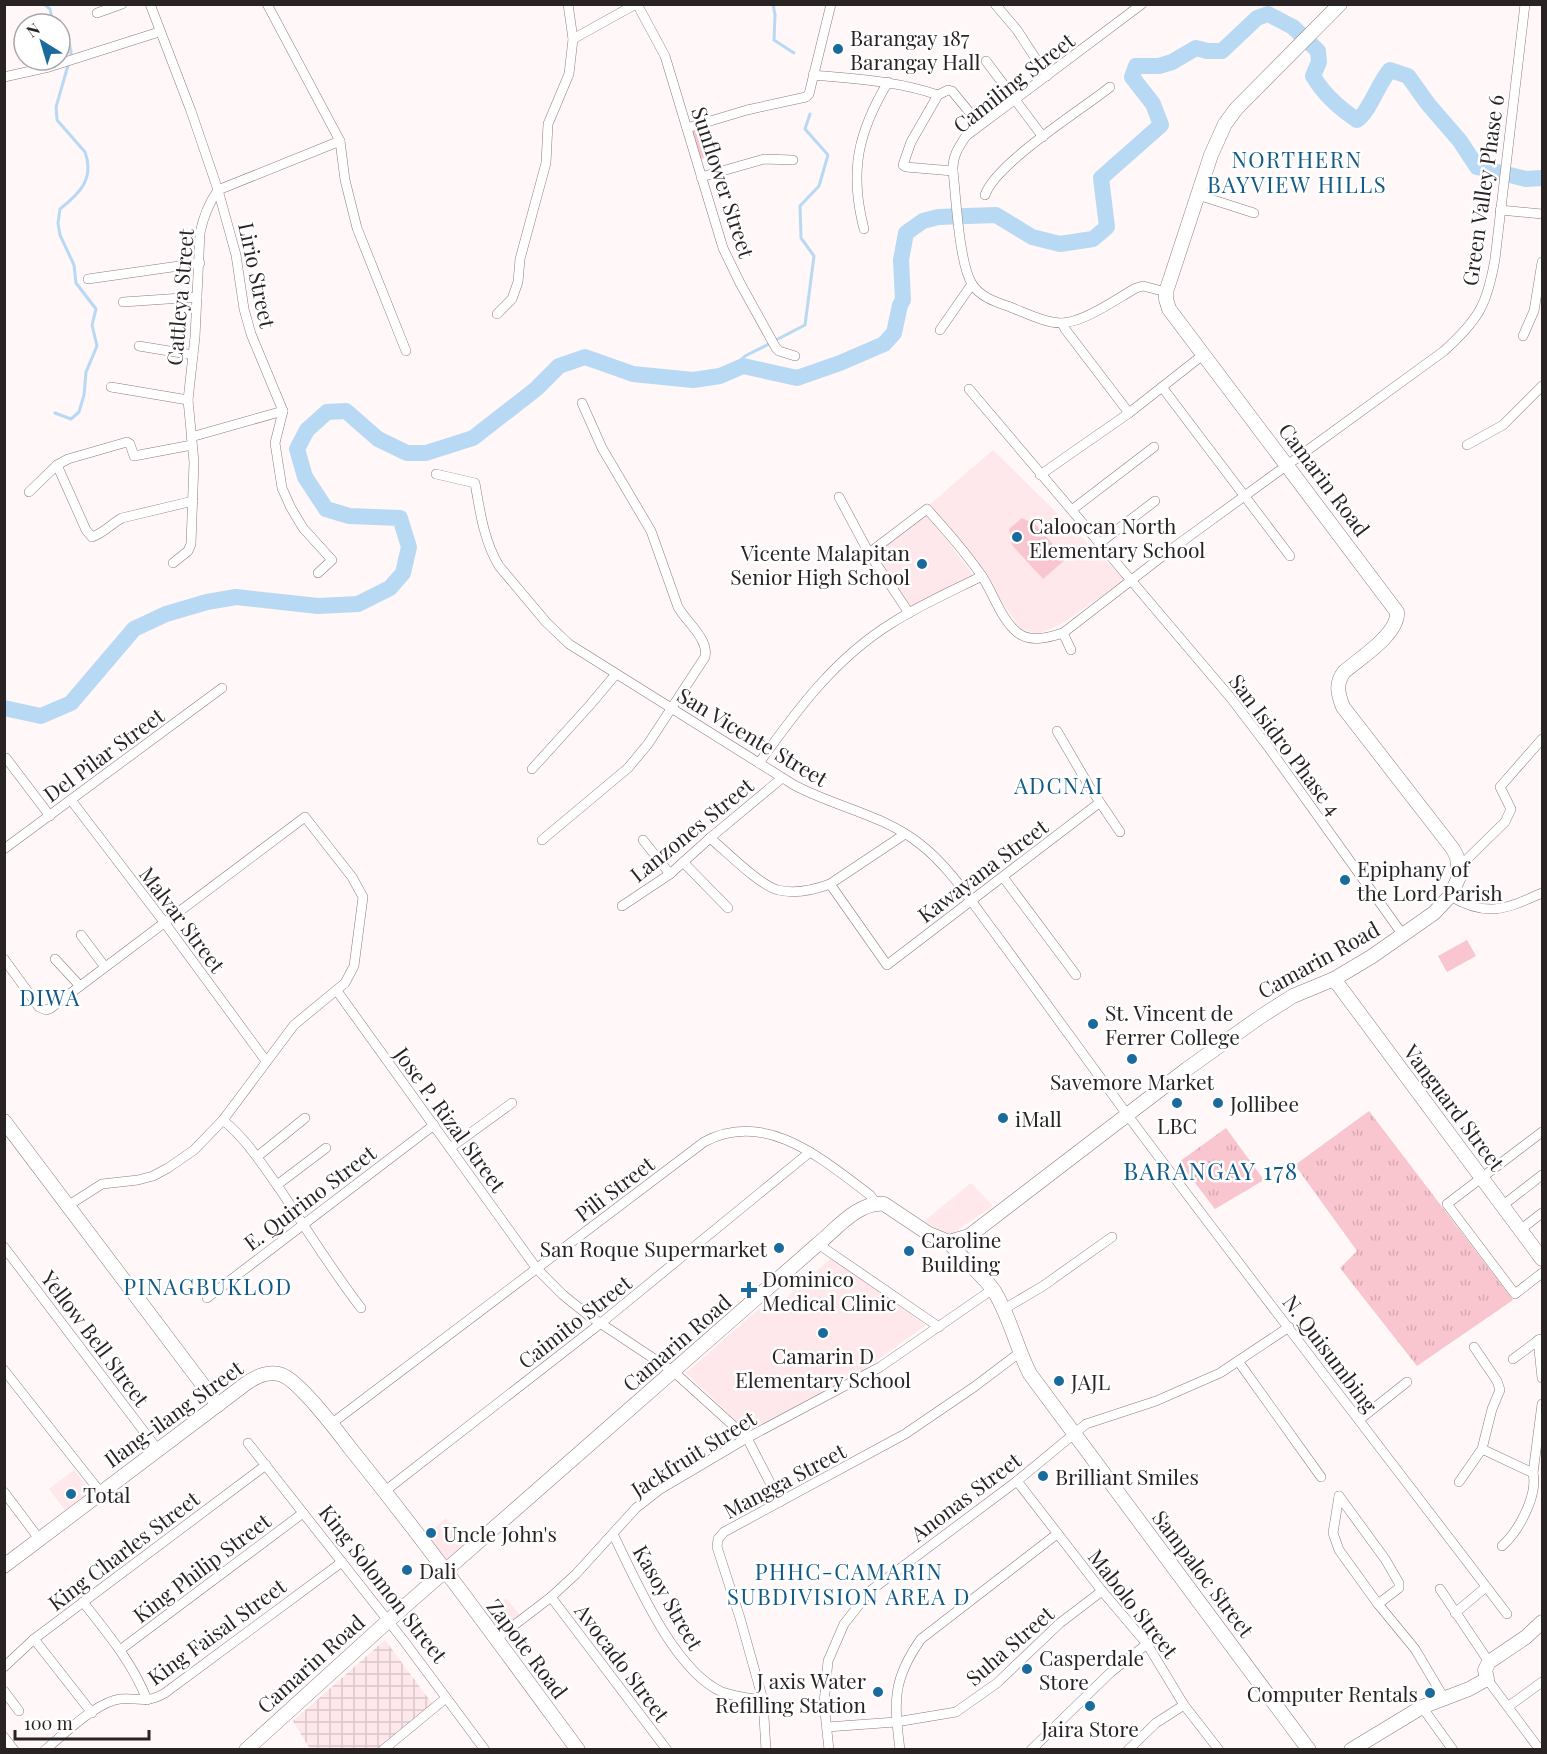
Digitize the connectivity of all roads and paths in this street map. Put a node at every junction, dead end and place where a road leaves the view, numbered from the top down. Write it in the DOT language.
graph roads {
  1 [pos="122,4"];
  2 [pos="150,4"];
  3 [pos="267,4"];
  4 [pos="568,4"];
  5 [pos="636,4"];
  6 [pos="831,4"];
  7 [pos="995,4"];
  8 [pos="1142,4"];
  9 [pos="1340,4"];
  10 [pos="1525,4"];
  11 [pos="97,13"];
  12 [pos="159,32"];
  13 [pos="573,39"];
  14 [pos="986,61"];
  15 [pos="813,75"];
  16 [pos="1047,76"];
  17 [pos="4,77"];
  18 [pos="888,82"];
  19 [pos="1110,87"];
  20 [pos="938,95"];
  21 [pos="1015,100"];
  22 [pos="980,125"];
  23 [pos="687,128"];
  24 [pos="1042,137"];
  25 [pos="340,141"];
  26 [pos="793,160"];
  27 [pos="953,171"];
  28 [pos="701,177"];
  29 [pos="218,190"];
  30 [pos="985,195"];
  31 [pos="1198,195"];
  32 [pos="1500,207"];
  33 [pos="1254,213"];
  34 [pos="1542,214"];
  35 [pos="864,229"];
  36 [pos="1542,262"];
  37 [pos="200,263"];
  38 [pos="88,279"];
  39 [pos="972,284"];
  40 [pos="1166,292"];
  41 [pos="197,297"];
  42 [pos="123,302"];
  43 [pos="496,314"];
  44 [pos="1062,323"];
  45 [pos="940,330"];
  46 [pos="1523,336"];
  47 [pos="139,346"];
  48 [pos="406,351"];
  49 [pos="1204,354"];
  50 [pos="193,355"];
  51 [pos="795,356"];
  52 [pos="1542,386"];
  53 [pos="111,387"];
  54 [pos="1162,387"];
  55 [pos="969,389"];
  56 [pos="188,400"];
  57 [pos="582,403"];
  58 [pos="283,411"];
  59 [pos="1129,413"];
  60 [pos="192,441"];
  61 [pos="1467,446"];
  62 [pos="1154,447"];
  63 [pos="57,465"];
  64 [pos="1287,466"];
  65 [pos="436,474"];
  66 [pos="1040,475"];
  67 [pos="29,492"];
  68 [pos="1245,496"];
  69 [pos="840,497"];
  70 [pos="193,501"];
  71 [pos="1155,501"];
  72 [pos="1073,509"];
  73 [pos="1101,542"];
  74 [pos="869,553"];
  75 [pos="1290,556"];
  76 [pos="173,563"];
  77 [pos="318,573"];
  78 [pos="982,576"];
  79 [pos="1132,580"];
  80 [pos="909,613"];
  81 [pos="1063,633"];
  82 [pos="1071,650"];
  83 [pos="616,674"];
  84 [pos="222,688"];
  85 [pos="672,708"];
  86 [pos="1057,731"];
  87 [pos="1542,739"];
  88 [pos="6,758"];
  89 [pos="759,764"];
  90 [pos="532,769"];
  91 [pos="782,778"];
  92 [pos="71,800"];
  93 [pos="1100,803"];
  94 [pos="50,816"];
  95 [pos="1120,832"];
  96 [pos="905,834"];
  97 [pos="710,838"];
  98 [pos="542,840"];
  99 [pos="643,840"];
  100 [pos="4,849"];
  101 [pos="683,862"];
  102 [pos="1459,867"];
  103 [pos="670,874"];
  104 [pos="1003,877"];
  105 [pos="830,884"];
  106 [pos="1542,893"];
  107 [pos="1450,896"];
  108 [pos="971,902"];
  109 [pos="622,906"];
  110 [pos="728,908"];
  111 [pos="164,922"];
  112 [pos="81,934"];
  113 [pos="1403,935"];
  114 [pos="4,959"];
  115 [pos="56,959"];
  116 [pos="105,967"];
  117 [pos="1076,975"];
  118 [pos="1334,979"];
  119 [pos="80,987"];
  120 [pos="337,991"];
  121 [pos="266,1061"];
  122 [pos="512,1103"];
  123 [pos="1128,1114"];
  124 [pos="305,1118"];
  125 [pos="223,1120"];
  126 [pos="4,1121"];
  127 [pos="434,1125"];
  128 [pos="1542,1132"];
  129 [pos="326,1148"];
  130 [pos="450,1148"];
  131 [pos="810,1152"];
  132 [pos="258,1156"];
  133 [pos="1542,1175"];
  134 [pos="1481,1178"];
  135 [pos="277,1185"];
  136 [pos="876,1203"];
  137 [pos="69,1205"];
  138 [pos="1502,1206"];
  139 [pos="1542,1213"];
  140 [pos="304,1224"];
  141 [pos="1520,1230"];
  142 [pos="1112,1237"];
  143 [pos="949,1242"];
  144 [pos="818,1244"];
  145 [pos="4,1247"];
  146 [pos="1542,1256"];
  147 [pos="537,1269"];
  148 [pos="1542,1274"];
  149 [pos="993,1289"];
  150 [pos="207,1298"];
  151 [pos="361,1308"];
  152 [pos="1004,1309"];
  153 [pos="601,1323"];
  154 [pos="939,1327"];
  155 [pos="1289,1328"];
  156 [pos="1540,1339"];
  157 [pos="1474,1347"];
  158 [pos="1019,1353"];
  159 [pos="1513,1359"];
  160 [pos="1238,1361"];
  161 [pos="4,1370"];
  162 [pos="674,1372"];
  163 [pos="1542,1378"];
  164 [pos="1407,1382"];
  165 [pos="1542,1404"];
  166 [pos="218,1405"];
  167 [pos="1359,1420"];
  168 [pos="331,1424"];
  169 [pos="1075,1433"];
  170 [pos="747,1438"];
  171 [pos="249,1443"];
  172 [pos="1482,1449"];
  173 [pos="158,1450"];
  174 [pos="266,1465"];
  175 [pos="1533,1473"];
  176 [pos="1321,1477"];
  177 [pos="1017,1481"];
  178 [pos="1459,1482"];
  179 [pos="385,1491"];
  180 [pos="4,1492"];
  181 [pos="101,1493"];
  182 [pos="780,1502"];
  183 [pos="303,1513"];
  184 [pos="613,1534"];
  185 [pos="1057,1534"];
  186 [pos="40,1540"];
  187 [pos="1502,1546"];
  188 [pos="342,1562"];
  189 [pos="4,1566"];
  190 [pos="445,1571"];
  191 [pos="1486,1587"];
  192 [pos="1440,1589"];
  193 [pos="1102,1591"];
  194 [pos="551,1597"];
  195 [pos="83,1602"];
  196 [pos="1378,1605"];
  197 [pos="1455,1613"];
  198 [pos="1507,1614"];
  199 [pos="388,1621"];
  200 [pos="1542,1622"];
  201 [pos="34,1639"];
  202 [pos="496,1639"];
  203 [pos="1147,1644"];
  204 [pos="120,1650"];
  205 [pos="1489,1662"];
  206 [pos="4,1667"];
  207 [pos="1487,1679"];
  208 [pos="1542,1682"];
  209 [pos="4,1691"];
  210 [pos="446,1698"];
  211 [pos="1444,1698"];
  212 [pos="147,1700"];
  213 [pos="763,1700"];
  214 [pos="1184,1705"];
  215 [pos="1509,1706"];
  216 [pos="1422,1707"];
  217 [pos="19,1711"];
  218 [pos="92,1713"];
  219 [pos="896,1722"];
  220 [pos="827,1727"];
  221 [pos="4,1737"];
  222 [pos="386,1748"];
  223 [pos="14,1749"];
  224 [pos="45,1749"];
  225 [pos="246,1749"];
  226 [pos="485,1749"];
  227 [pos="578,1749"];
  228 [pos="667,1749"];
  229 [pos="766,1749"];
  230 [pos="829,1749"];
  231 [pos="900,1749"];
  232 [pos="1031,1749"];
  233 [pos="1128,1749"];
  234 [pos="1219,1749"];
  235 [pos="1309,1749"];
  236 [pos="1350,1749"];
  237 [pos="1453,1749"];
  238 [pos="1540,1749"];
  1 -- 11 [label="street"];
  2 -- 12 [label="street"];
  3 -- 25 [label="street"];
  4 -- 13 [label="street"];
  5 -- 13 [label="street"];
  5 -- 23 [label="street, Sunflower Street"];
  6 -- 15 [label="street"];
  7 -- 16 [label="street"];
  8 -- 16 [label="street, Camiling Street"];
  9 -- 31 [label="main road"];
  10 -- 32 [label="street, Green Valley Phase 6"];
  12 -- 17 [label="street"];
  12 -- 29 [label="street"];
  13 -- 43 [label="street"];
  14 -- 21 [label="street"];
  15 -- 18 [label="street"];
  15 -- 23 [label="street"];
  16 -- 21 [label="street, Camiling Street"];
  18 -- 20 [label="street"];
  18 -- 35 [label="street"];
  19 -- 24 [label="street"];
  20 -- 22 [label="street"];
  20 -- 27 [label="street"];
  21 -- 22 [label="street, Camiling Street"];
  21 -- 24 [label="street"];
  22 -- 27 [label="street, Camiling Street"];
  23 -- 28 [label="street, Sunflower Street"];
  24 -- 30 [label="street"];
  25 -- 29 [label="street"];
  25 -- 48 [label="street"];
  26 -- 28 [label="street"];
  27 -- 39 [label="street, Camiling Street"];
  28 -- 51 [label="street, Sunflower Street"];
  29 -- 37 [label="street, Cattleya Street"];
  29 -- 58 [label="street, Lirio Street"];
  31 -- 33 [label="street"];
  31 -- 40 [label="main road"];
  32 -- 34 [label="street"];
  32 -- 64 [label="street, Green Valley Phase 6"];
  36 -- 46 [label="street"];
  37 -- 38 [label="street"];
  37 -- 41 [label="street, Cattleya Street"];
  39 -- 44 [label="street"];
  39 -- 45 [label="street"];
  40 -- 44 [label="street"];
  40 -- 49 [label="main road, Camarin Road"];
  41 -- 42 [label="street"];
  41 -- 50 [label="street, Cattleya Street"];
  44 -- 59 [label="street"];
  47 -- 50 [label="street"];
  49 -- 54 [label="street"];
  49 -- 64 [label="main road, Camarin Road"];
  50 -- 56 [label="street, Cattleya Street"];
  52 -- 61 [label="street"];
  53 -- 56 [label="street"];
  54 -- 59 [label="street"];
  54 -- 68 [label="street"];
  55 -- 66 [label="street, San Isidro Phase 4"];
  56 -- 60 [label="street, Cattleya Street"];
  57 -- 85 [label="street"];
  58 -- 60 [label="street"];
  58 -- 77 [label="street"];
  59 -- 66 [label="street"];
  60 -- 63 [label="street"];
  60 -- 70 [label="street, Cattleya Street"];
  62 -- 72 [label="street"];
  63 -- 67 [label="street"];
  63 -- 70 [label="street"];
  64 -- 68 [label="street, Green Valley Phase 6"];
  64 -- 102 [label="main road, Camarin Road"];
  65 -- 83 [label="street, San Vicente Street"];
  66 -- 72 [label="street, San Isidro Phase 4"];
  68 -- 75 [label="street"];
  68 -- 79 [label="street, Green Valley Phase 6"];
  69 -- 74 [label="street"];
  70 -- 76 [label="street, Cattleya Street"];
  71 -- 73 [label="street"];
  72 -- 73 [label="street, San Isidro Phase 4"];
  73 -- 79 [label="street, San Isidro Phase 4"];
  74 -- 78 [label="street"];
  74 -- 80 [label="street"];
  78 -- 80 [label="street"];
  78 -- 81 [label="street"];
  79 -- 81 [label="street, Green Valley Phase 6"];
  79 -- 113 [label="street, San Isidro Phase 4"];
  80 -- 89 [label="street"];
  81 -- 82 [label="street"];
  83 -- 85 [label="street, San Vicente Street"];
  83 -- 90 [label="street"];
  84 -- 92 [label="street, Del Pilar Street"];
  85 -- 89 [label="street, San Vicente Street"];
  85 -- 98 [label="street"];
  86 -- 93 [label="street"];
  87 -- 102 [label="street"];
  88 -- 94 [label="street"];
  89 -- 91 [label="street, San Vicente Street"];
  91 -- 96 [label="street, San Vicente Street"];
  91 -- 97 [label="street, Lanzones Street"];
  92 -- 94 [label="street, Del Pilar Street"];
  92 -- 111 [label="street, Malvar Street"];
  93 -- 95 [label="street"];
  93 -- 104 [label="street, Kawayana Street"];
  94 -- 100 [label="street, Del Pilar Street"];
  96 -- 105 [label="street"];
  96 -- 108 [label="street, San Vicente Street"];
  97 -- 101 [label="street, Lanzones Street"];
  97 -- 105 [label="street"];
  99 -- 103 [label="street"];
  101 -- 103 [label="street, Lanzones Street"];
  101 -- 110 [label="street"];
  102 -- 107 [label="main road, Camarin Road"];
  103 -- 109 [label="street, Lanzones Street"];
  104 -- 108 [label="street, Kawayana Street"];
  104 -- 117 [label="street"];
  105 -- 108 [label="street, Kawayana Street"];
  106 -- 107 [label="street"];
  107 -- 113 [label="main road, Camarin Road"];
  108 -- 123 [label="street, San Vicente Street"];
  111 -- 116 [label="street"];
  111 -- 120 [label="street"];
  111 -- 121 [label="street, Malvar Street"];
  112 -- 116 [label="street"];
  113 -- 118 [label="main road, Camarin Road"];
  114 -- 119 [label="street"];
  115 -- 119 [label="street"];
  116 -- 119 [label="street"];
  118 -- 123 [label="main road, Camarin Road"];
  118 -- 134 [label="main road, Vanguard Street"];
  120 -- 121 [label="street"];
  120 -- 127 [label="street, Jose P. Rizal Street"];
  121 -- 125 [label="street"];
  122 -- 130 [label="street"];
  123 -- 143 [label="main road, Camarin Road"];
  123 -- 155 [label="street, N. Quisumbing"];
  124 -- 132 [label="street"];
  125 -- 132 [label="street"];
  125 -- 137 [label="street"];
  126 -- 137 [label="main road"];
  127 -- 130 [label="street, Jose P. Rizal Street"];
  127 -- 140 [label="street, E. Quirino Street"];
  128 -- 134 [label="street"];
  129 -- 135 [label="street"];
  130 -- 147 [label="street, Jose P. Rizal Street"];
  131 -- 136 [label="street, Pili Street"];
  131 -- 147 [label="street, Pili Street"];
  131 -- 153 [label="street, Caimito Street"];
  132 -- 135 [label="street"];
  133 -- 138 [label="street"];
  134 -- 138 [label="main road, Vanguard Street"];
  134 -- 148 [label="street"];
  135 -- 140 [label="street"];
  136 -- 143 [label="main road"];
  136 -- 144 [label="main road, Camarin Road"];
  137 -- 166 [label="main road"];
  138 -- 141 [label="main road, Vanguard Street"];
  139 -- 141 [label="street"];
  140 -- 150 [label="street, E. Quirino Street"];
  140 -- 151 [label="street"];
  141 -- 146 [label="main road, Vanguard Street"];
  142 -- 152 [label="street"];
  143 -- 149 [label="main road, Sampaloc Street"];
  144 -- 154 [label="street"];
  144 -- 162 [label="main road, Camarin Road"];
  145 -- 173 [label="street, Yellow Bell Street"];
  147 -- 153 [label="street, Jose P. Rizal Street"];
  147 -- 168 [label="street, Pili Street"];
  149 -- 152 [label="main road, Sampaloc Street"];
  149 -- 154 [label="street, Jackfruit Street"];
  152 -- 158 [label="main road, Sampaloc Street"];
  153 -- 162 [label="street, Jose P. Rizal Street"];
  153 -- 179 [label="street, Caimito Street"];
  154 -- 170 [label="street, Jackfruit Street"];
  155 -- 160 [label="street, Anonas Street"];
  155 -- 167 [label="street, N. Quisumbing"];
  156 -- 159 [label="street"];
  156 -- 163 [label="street"];
  157 -- 172 [label="street"];
  158 -- 169 [label="main road, Sampaloc Street"];
  158 -- 182 [label="street, Mangga Street"];
  160 -- 169 [label="street, Anonas Street"];
  160 -- 176 [label="street"];
  161 -- 181 [label="street"];
  162 -- 170 [label="street, Jose P. Rizal Street"];
  162 -- 190 [label="main road, Camarin Road"];
  164 -- 167 [label="street"];
  165 -- 175 [label="street"];
  166 -- 168 [label="main road, Ilang-ilang Street"];
  166 -- 173 [label="main road, Ilang-ilang Street"];
  167 -- 191 [label="street, N. Quisumbing"];
  168 -- 179 [label="main road, Ilang-ilang Street"];
  169 -- 177 [label="street, Anonas Street"];
  169 -- 235 [label="main road, Sampaloc Street"];
  170 -- 182 [label="street"];
  170 -- 184 [label="street, Jackfruit Street"];
  171 -- 174 [label="street, King Solomon Street"];
  172 -- 175 [label="street"];
  172 -- 178 [label="street"];
  173 -- 181 [label="main road, Ilang-ilang Street"];
  174 -- 183 [label="street, King Solomon Street"];
  174 -- 195 [label="street, King Charles Street"];
  175 -- 187 [label="street"];
  177 -- 185 [label="street, Mabolo Street"];
  177 -- 220 [label="street, Anonas Street"];
  179 -- 190 [label="main road, Ilang-ilang Street"];
  180 -- 186 [label="street"];
  181 -- 186 [label="main road, Ilang-ilang Street"];
  182 -- 213 [label="street, Mangga Street"];
  183 -- 188 [label="street, King Solomon Street"];
  183 -- 204 [label="street, King Philip Street"];
  184 -- 194 [label="street, Jackfruit Street"];
  184 -- 213 [label="street, Kasoy Street"];
  185 -- 193 [label="street, Mabolo Street"];
  185 -- 219 [label="street"];
  186 -- 189 [label="main road, Ilang-ilang Street"];
  188 -- 199 [label="street, King Solomon Street"];
  188 -- 212 [label="street, King Faisal Street"];
  190 -- 199 [label="main road, Camarin Road"];
  190 -- 202 [label="main road, Zapote Road"];
  191 -- 197 [label="street"];
  191 -- 198 [label="street, N. Quisumbing"];
  192 -- 197 [label="street"];
  193 -- 203 [label="street, Mabolo Street"];
  193 -- 219 [label="street, Suha Street"];
  194 -- 202 [label="street, Jackfruit Street"];
  194 -- 228 [label="street, Avocado Street"];
  195 -- 201 [label="street, King Charles Street"];
  195 -- 204 [label="street"];
  196 -- 196 [label="street"];
  196 -- 211 [label="street"];
  197 -- 205 [label="street"];
  199 -- 210 [label="street, King Solomon Street"];
  199 -- 225 [label="main road, Camarin Road"];
  200 -- 205 [label="main road"];
  201 -- 206 [label="street, King Charles Street"];
  201 -- 218 [label="street"];
  202 -- 227 [label="main road, Zapote Road"];
  203 -- 214 [label="street, Mabolo Street"];
  203 -- 232 [label="street"];
  204 -- 212 [label="street"];
  205 -- 207 [label="main road"];
  207 -- 211 [label="main road"];
  207 -- 215 [label="street"];
  208 -- 215 [label="street"];
  209 -- 217 [label="street"];
  210 -- 222 [label="street"];
  210 -- 226 [label="street, King Solomon Street"];
  211 -- 216 [label="main road"];
  212 -- 218 [label="street, King Faisal Street"];
  213 -- 229 [label="street, Mangga Street"];
  214 -- 233 [label="street"];
  214 -- 234 [label="street, Mabolo Street"];
  215 -- 238 [label="street"];
  216 -- 236 [label="main road"];
  216 -- 237 [label="street"];
  218 -- 224 [label="street, King Faisal Street"];
  219 -- 220 [label="street, Suha Street"];
  219 -- 231 [label="street"];
  220 -- 230 [label="street, Anonas Street"];
  221 -- 223 [label="street"];
}
